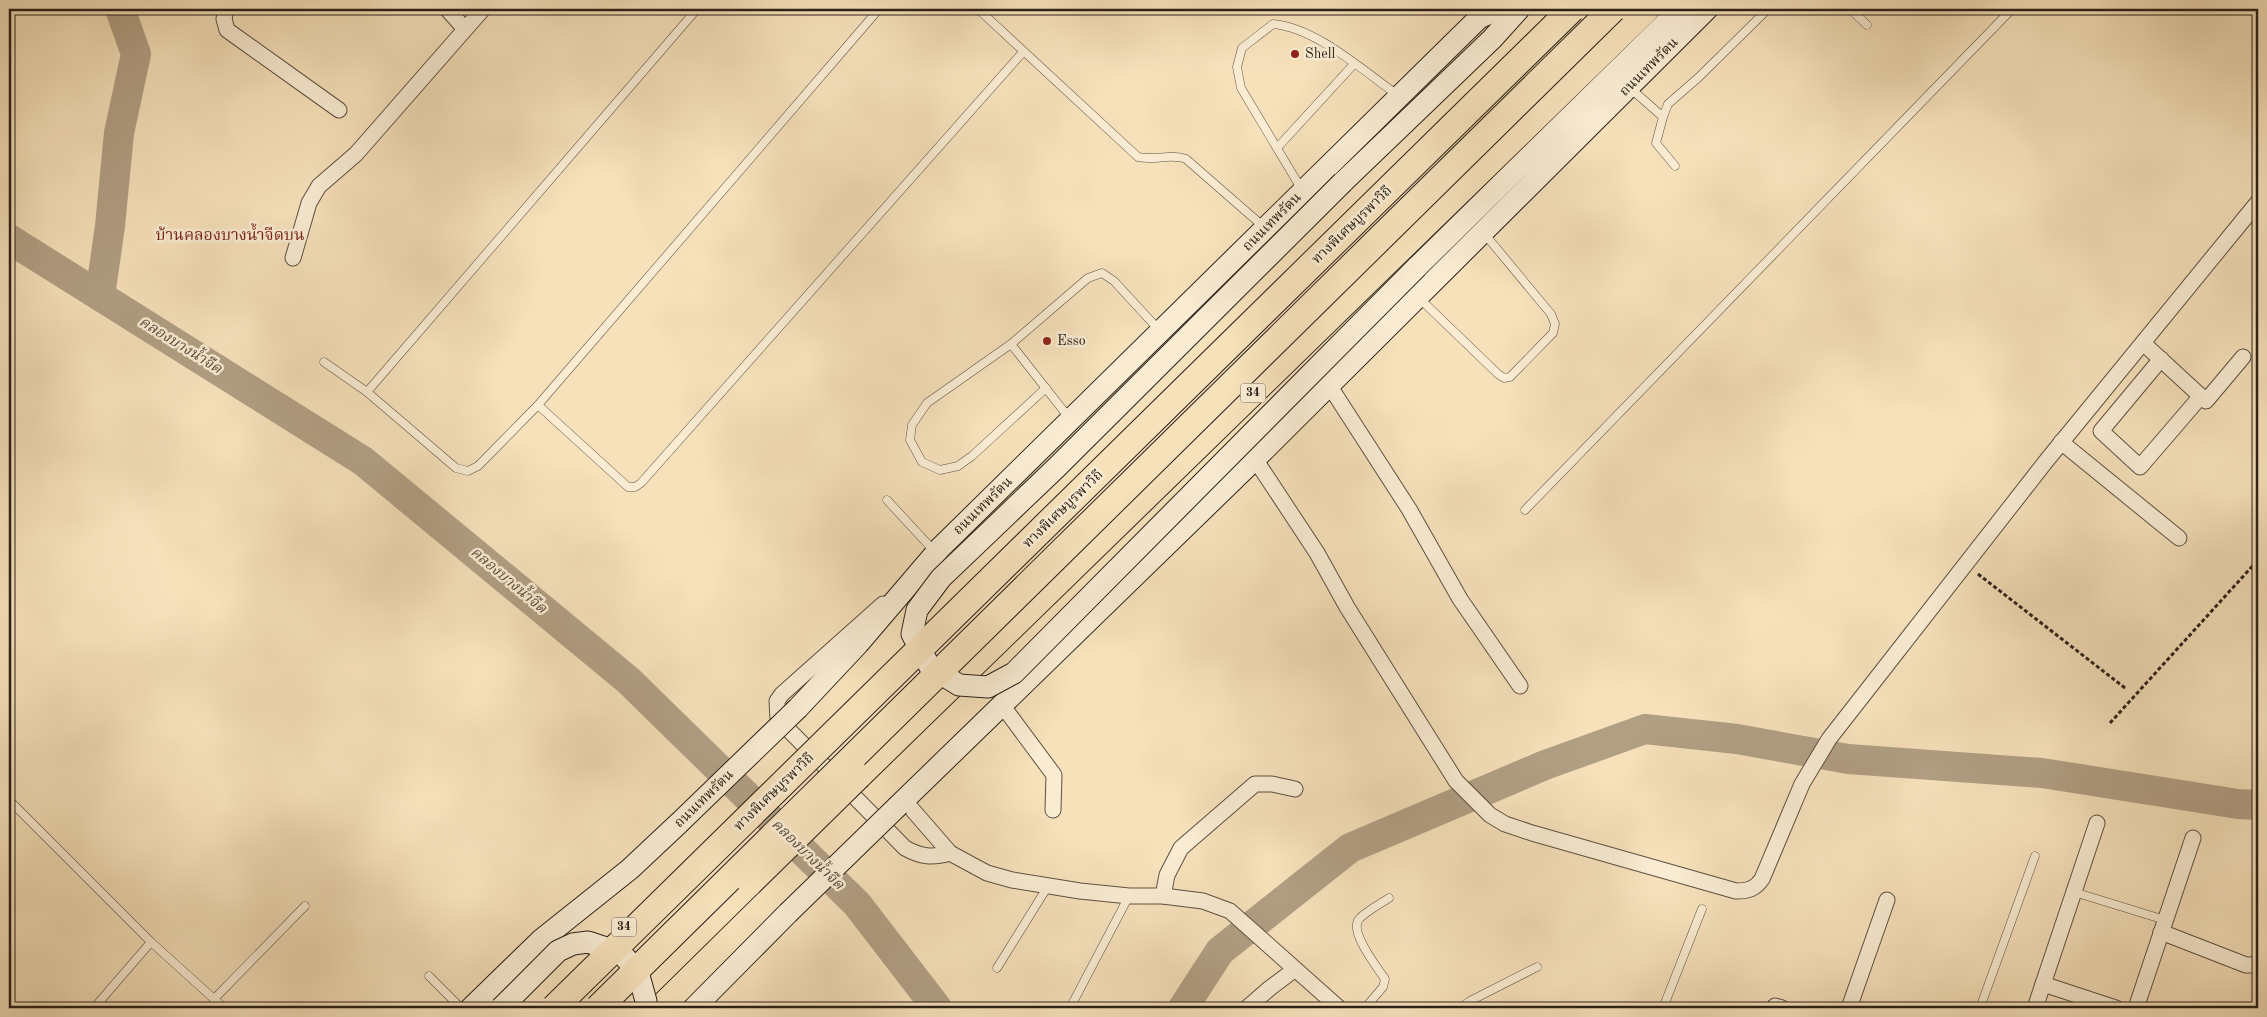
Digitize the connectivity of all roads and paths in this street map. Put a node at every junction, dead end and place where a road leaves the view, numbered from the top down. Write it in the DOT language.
graph roads {
  1 [pos="226,9"];
  2 [pos="447,9"];
  3 [pos="483,9"];
  4 [pos="697,9"];
  5 [pos="879,9"];
  6 [pos="978,9"];
  7 [pos="1499,9"];
  8 [pos="1519,9"];
  9 [pos="1557,9"];
  10 [pos="1572,9"];
  11 [pos="1614,9"];
  12 [pos="1647,9"];
  13 [pos="1680,9"];
  14 [pos="1708,9"];
  15 [pos="1768,9"];
  16 [pos="1850,9"];
  17 [pos="2012,9"];
  18 [pos="1473,13"];
  19 [pos="1867,25"];
  20 [pos="465,29"];
  21 [pos="1023,52"];
  22 [pos="1354,64"];
  23 [pos="1629,87"];
  24 [pos="1400,96"];
  25 [pos="339,110"];
  26 [pos="1663,117"];
  27 [pos="1277,148"];
  28 [pos="1675,166"];
  29 [pos="1303,192"];
  30 [pos="2258,204"];
  31 [pos="1266,228"];
  32 [pos="1483,232"];
  33 [pos="293,258"];
  34 [pos="1417,297"];
  35 [pos="1161,332"];
  36 [pos="2143,343"];
  37 [pos="1011,344"];
  38 [pos="2243,357"];
  39 [pos="2161,359"];
  40 [pos="324,362"];
  41 [pos="1329,385"];
  42 [pos="1046,388"];
  43 [pos="367,392"];
  44 [pos="2201,396"];
  45 [pos="538,405"];
  46 [pos="1071,420"];
  47 [pos="2061,442"];
  48 [pos="1255,459"];
  49 [pos="887,500"];
  50 [pos="1525,510"];
  51 [pos="2179,538"];
  52 [pos="936,553"];
  53 [pos="2258,560"];
  54 [pos="1966,564"];
  55 [pos="907,585"];
  56 [pos="1520,686"];
  57 [pos="2125,688"];
  58 [pos="1002,705"];
  59 [pos="2110,723"];
  60 [pos="1295,789"];
  61 [pos="9,800"];
  62 [pos="902,802"];
  63 [pos="1053,810"];
  64 [pos="2097,823"];
  65 [pos="2193,838"];
  66 [pos="950,853"];
  67 [pos="2035,856"];
  68 [pos="1048,886"];
  69 [pos="2074,892"];
  70 [pos="1129,896"];
  71 [pos="1163,896"];
  72 [pos="1389,898"];
  73 [pos="1887,900"];
  74 [pos="306,906"];
  75 [pos="1702,909"];
  76 [pos="2163,926"];
  77 [pos="151,942"];
  78 [pos="2258,961"];
  79 [pos="1537,966"];
  80 [pos="996,968"];
  81 [pos="1294,970"];
  82 [pos="429,976"];
  83 [pos="2043,984"];
  84 [pos="214,999"];
  85 [pos="94,1008"];
  86 [pos="224,1008"];
  87 [pos="461,1008"];
  88 [pos="471,1008"];
  89 [pos="501,1008"];
  90 [pos="541,1008"];
  91 [pos="554,1008"];
  92 [pos="598,1008"];
  93 [pos="623,1008"];
  94 [pos="646,1008"];
  95 [pos="694,1008"];
  96 [pos="1070,1008"];
  97 [pos="1248,1008"];
  98 [pos="1339,1008"];
  99 [pos="1365,1008"];
  100 [pos="1461,1008"];
  101 [pos="1663,1008"];
  102 [pos="1848,1008"];
  103 [pos="1980,1008"];
  104 [pos="2035,1008"];
  105 [pos="2116,1008"];
  106 [pos="2136,1008"];
  1 -- 25 [label="street"];
  2 -- 20 [label="street"];
  3 -- 20 [label="street"];
  4 -- 43 [label="lane"];
  5 -- 45 [label="lane"];
  6 -- 21 [label="lane"];
  7 -- 18 [label="main road, ถนนเทพรัตน"];
  8 -- 13 [label="main road, bridge"];
  9 -- 90 [label="highway, 34"];
  10 -- 91 [label="highway, ทางพิเศษบูรพาวิถี, bridge"];
  11 -- 92 [label="highway, ทางพิเศษบูรพาวิถี, bridge"];
  12 -- 93 [label="highway, 34, bridge"];
  14 -- 23 [label="main road, ถนนเทพรัตน"];
  15 -- 26 [label="lane"];
  16 -- 19 [label="lane"];
  17 -- 50 [label="lane"];
  18 -- 24 [label="main road, ถนนเทพรัตน"];
  20 -- 33 [label="street"];
  21 -- 31 [label="lane"];
  21 -- 45 [label="lane"];
  22 -- 24 [label="lane"];
  22 -- 27 [label="lane"];
  22 -- 27 [label="lane"];
  23 -- 26 [label="lane"];
  23 -- 32 [label="main road, ถนนเทพรัตน"];
  24 -- 29 [label="main road, ถนนเทพรัตน"];
  26 -- 28 [label="lane"];
  27 -- 29 [label="lane"];
  29 -- 31 [label="main road, ถนนเทพรัตน"];
  30 -- 36 [label="street"];
  31 -- 35 [label="main road, ถนนเทพรัตน"];
  32 -- 34 [label="main road, ถนนเทพรัตน"];
  32 -- 34 [label="lane"];
  34 -- 41 [label="main road, ถนนเทพรัตน"];
  35 -- 37 [label="lane"];
  35 -- 46 [label="main road, ถนนเทพรัตน"];
  36 -- 39 [label="street"];
  36 -- 47 [label="street"];
  37 -- 42 [label="lane"];
  37 -- 42 [label="lane"];
  38 -- 44 [label="street"];
  39 -- 44 [label="street"];
  39 -- 44 [label="street"];
  40 -- 43 [label="lane"];
  41 -- 48 [label="main road, ถนนเทพรัตน"];
  41 -- 56 [label="street"];
  42 -- 46 [label="lane"];
  43 -- 45 [label="lane"];
  46 -- 52 [label="main road, ถนนเทพรัตน"];
  47 -- 51 [label="street"];
  47 -- 54 [label="street"];
  48 -- 54 [label="street"];
  48 -- 58 [label="main road, ถนนเทพรัตน"];
  49 -- 52 [label="lane"];
  52 -- 55 [label="main road, ถนนเทพรัตน"];
  53 -- 59 [label="path"];
  54 -- 57 [label="path"];
  55 -- 66 [label="street"];
  55 -- 88 [label="main road, ถนนเทพรัตน, bridge"];
  58 -- 62 [label="main road, ถนนเทพรัตน"];
  58 -- 63 [label="street"];
  60 -- 71 [label="street"];
  61 -- 77 [label="lane"];
  62 -- 66 [label="street"];
  62 -- 95 [label="main road, ถนนเทพรัตน, bridge"];
  64 -- 69 [label="street"];
  65 -- 76 [label="street"];
  66 -- 68 [label="street"];
  67 -- 103 [label="lane"];
  68 -- 70 [label="street"];
  68 -- 80 [label="lane"];
  69 -- 76 [label="lane"];
  69 -- 83 [label="street"];
  70 -- 71 [label="street"];
  70 -- 96 [label="lane"];
  71 -- 81 [label="street"];
  72 -- 99 [label="lane"];
  73 -- 102 [label="street"];
  74 -- 84 [label="lane"];
  75 -- 101 [label="lane"];
  76 -- 78 [label="street"];
  76 -- 106 [label="street"];
  77 -- 84 [label="lane"];
  77 -- 85 [label="lane"];
  79 -- 100 [label="lane"];
  81 -- 97 [label="street"];
  81 -- 98 [label="street"];
  82 -- 87 [label="lane"];
  83 -- 104 [label="street"];
  83 -- 105 [label="street"];
  84 -- 86 [label="lane"];
  89 -- 94 [label="main road, bridge"];
}
